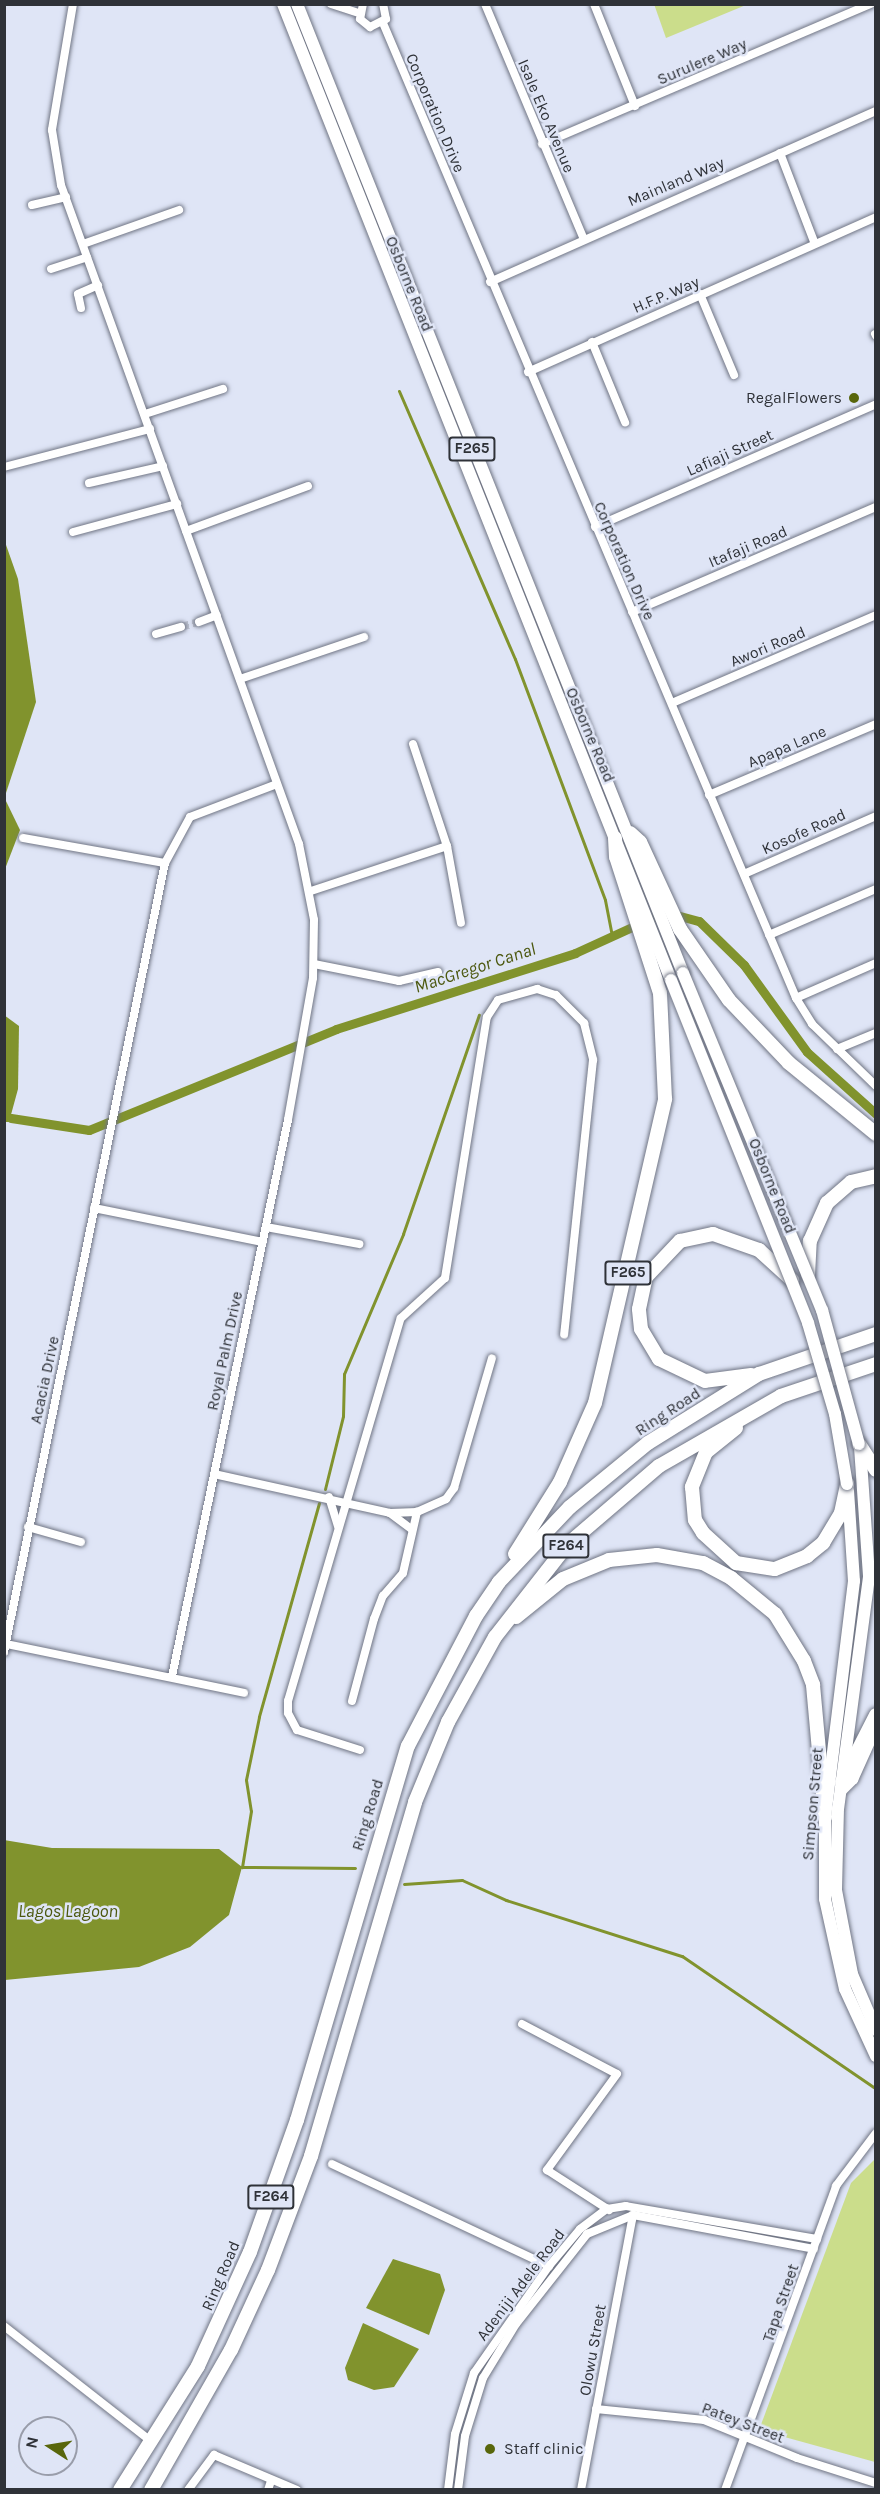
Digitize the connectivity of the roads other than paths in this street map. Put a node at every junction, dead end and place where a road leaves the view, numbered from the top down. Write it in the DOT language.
graph roads {
  1 [pos="73,4"];
  2 [pos="283,4"];
  3 [pos="297,4"];
  4 [pos="331,4"];
  5 [pos="484,4"];
  6 [pos="594,4"];
  7 [pos="871,4"];
  8 [pos="387,6"];
  9 [pos="361,9"];
  10 [pos="383,23"];
  11 [pos="635,105"];
  12 [pos="876,111"];
  13 [pos="542,144"];
  14 [pos="780,153"];
  15 [pos="66,197"];
  16 [pos="32,206"];
  17 [pos="179,210"];
  18 [pos="876,217"];
  19 [pos="583,237"];
  20 [pos="83,244"];
  21 [pos="815,244"];
  22 [pos="87,257"];
  23 [pos="51,269"];
  24 [pos="490,282"];
  25 [pos="98,285"];
  26 [pos="700,294"];
  27 [pos="81,308"];
  28 [pos="592,342"];
  29 [pos="528,372"];
  30 [pos="734,375"];
  31 [pos="223,389"];
  32 [pos="876,404"];
  33 [pos="145,414"];
  34 [pos="625,422"];
  35 [pos="150,429"];
  36 [pos="163,466"];
  37 [pos="4,467"];
  38 [pos="89,483"];
  39 [pos="308,486"];
  40 [pos="177,504"];
  41 [pos="876,507"];
  42 [pos="595,527"];
  43 [pos="186,531"];
  44 [pos="73,532"];
  45 [pos="632,612"];
  46 [pos="217,615"];
  47 [pos="876,615"];
  48 [pos="199,622"];
  49 [pos="181,627"];
  50 [pos="156,634"];
  51 [pos="364,637"];
  52 [pos="240,679"];
  53 [pos="672,703"];
  54 [pos="876,724"];
  55 [pos="413,744"];
  56 [pos="277,784"];
  57 [pos="709,795"];
  58 [pos="876,816"];
  59 [pos="630,833"];
  60 [pos="615,837"];
  61 [pos="22,838"];
  62 [pos="447,846"];
  63 [pos="165,863"];
  64 [pos="744,873"];
  65 [pos="876,889"];
  66 [pos="311,891"];
  67 [pos="645,894"];
  68 [pos="461,923"];
  69 [pos="673,930"];
  70 [pos="769,936"];
  71 [pos="651,940"];
  72 [pos="876,963"];
  73 [pos="314,964"];
  74 [pos="438,972"];
  75 [pos="795,998"];
  76 [pos="876,1033"];
  77 [pos="837,1049"];
  78 [pos="876,1086"];
  79 [pos="876,1134"];
  80 [pos="876,1176"];
  81 [pos="94,1208"];
  82 [pos="266,1227"];
  83 [pos="263,1242"];
  84 [pos="359,1244"];
  85 [pos="808,1275"];
  86 [pos="792,1280"];
  87 [pos="564,1334"];
  88 [pos="876,1334"];
  89 [pos="492,1358"];
  90 [pos="876,1364"];
  91 [pos="759,1374"];
  92 [pos="757,1408"];
  93 [pos="860,1444"];
  94 [pos="876,1470"];
  95 [pos="214,1474"];
  96 [pos="847,1484"];
  97 [pos="329,1497"];
  98 [pos="349,1500"];
  99 [pos="390,1512"];
  100 [pos="417,1512"];
  101 [pos="28,1527"];
  102 [pos="338,1527"];
  103 [pos="411,1529"];
  104 [pos="81,1542"];
  105 [pos="499,1582"];
  106 [pos="495,1637"];
  107 [pos="5,1648"];
  108 [pos="172,1676"];
  109 [pos="244,1693"];
  110 [pos="352,1701"];
  111 [pos="876,1715"];
  112 [pos="876,1731"];
  113 [pos="360,1750"];
  114 [pos="841,1788"];
  115 [pos="825,1817"];
  116 [pos="522,2024"];
  117 [pos="876,2030"];
  118 [pos="876,2056"];
  119 [pos="876,2133"];
  120 [pos="332,2164"];
  121 [pos="607,2209"];
  122 [pos="633,2215"];
  123 [pos="620,2216"];
  124 [pos="817,2239"];
  125 [pos="814,2249"];
  126 [pos="549,2266"];
  127 [pos="4,2326"];
  128 [pos="596,2409"];
  129 [pos="747,2438"];
  130 [pos="152,2442"];
  131 [pos="271,2481"];
  132 [pos="876,2483"];
  133 [pos="121,2488"];
  134 [pos="151,2490"];
  135 [pos="188,2490"];
  136 [pos="268,2490"];
  137 [pos="297,2490"];
  138 [pos="448,2490"];
  139 [pos="458,2490"];
  140 [pos="581,2490"];
  141 [pos="724,2490"];
  1 -- 15 [label="street, Royal Palm Drive"];
  2 -- 60 [label="main road, Osborne Road / F265"];
  3 -- 59 [label="main road, Osborne Road / F265"];
  4 -- 9 [label="street"];
  5 -- 13 [label="street, Isale Eko Avenue"];
  6 -- 11 [label="street"];
  7 -- 11 [label="street, Surulere Way"];
  8 -- 10 [label="street"];
  9 -- 10 [label="street"];
  10 -- 24 [label="street, Corporation Drive"];
  11 -- 13 [label="street, Surulere Way"];
  12 -- 14 [label="street, Mainland Way"];
  13 -- 19 [label="street, Isale Eko Avenue"];
  14 -- 19 [label="street, Mainland Way"];
  14 -- 21 [label="street"];
  15 -- 16 [label="street"];
  15 -- 20 [label="street, Royal Palm Drive"];
  17 -- 20 [label="street"];
  18 -- 21 [label="street, H.F.P. Way"];
  19 -- 24 [label="street, Mainland Way"];
  20 -- 22 [label="street, Royal Palm Drive"];
  21 -- 26 [label="street, H.F.P. Way"];
  22 -- 23 [label="street"];
  22 -- 25 [label="street, Royal Palm Drive"];
  24 -- 29 [label="street, Corporation Drive"];
  25 -- 27 [label="street"];
  25 -- 33 [label="street, Royal Palm Drive"];
  26 -- 28 [label="street, H.F.P. Way"];
  26 -- 30 [label="street"];
  28 -- 29 [label="street, H.F.P. Way"];
  28 -- 34 [label="street"];
  29 -- 42 [label="street, Corporation Drive"];
  31 -- 33 [label="street"];
  32 -- 42 [label="street, Lafiaji Street"];
  33 -- 35 [label="street, Royal Palm Drive"];
  35 -- 36 [label="street, Royal Palm Drive"];
  35 -- 37 [label="street"];
  36 -- 38 [label="street"];
  36 -- 40 [label="street, Royal Palm Drive"];
  39 -- 43 [label="street"];
  40 -- 43 [label="street, Royal Palm Drive"];
  40 -- 44 [label="street"];
  41 -- 45 [label="street, Itafaji Road"];
  42 -- 45 [label="street, Corporation Drive"];
  43 -- 46 [label="street, Royal Palm Drive"];
  45 -- 53 [label="street, Corporation Drive"];
  46 -- 48 [label="street"];
  46 -- 52 [label="street, Royal Palm Drive"];
  47 -- 53 [label="street, Awori Road"];
  49 -- 50 [label="street"];
  51 -- 52 [label="street"];
  52 -- 56 [label="street, Royal Palm Drive"];
  53 -- 57 [label="street, Corporation Drive"];
  54 -- 57 [label="street, Apapa Lane"];
  55 -- 62 [label="street"];
  56 -- 63 [label="street, Acacia Drive"];
  56 -- 66 [label="street, Royal Palm Drive"];
  57 -- 64 [label="street, Corporation Drive"];
  58 -- 64 [label="street, Kosofe Road"];
  59 -- 67 [label="highway"];
  60 -- 67 [label="highway, F265"];
  61 -- 63 [label="street"];
  62 -- 66 [label="street"];
  62 -- 68 [label="street"];
  63 -- 81 [label="street, Acacia Drive"];
  64 -- 70 [label="street, Corporation Drive"];
  65 -- 70 [label="street"];
  66 -- 73 [label="street, Royal Palm Drive"];
  67 -- 69 [label="highway"];
  67 -- 71 [label="highway, F265"];
  69 -- 79 [label="highway"];
  69 -- 85 [label="main road, Osborne Road, bridge"];
  70 -- 75 [label="street, Corporation Drive"];
  71 -- 86 [label="main road, Osborne Road, bridge"];
  71 -- 105 [label="highway, F265"];
  72 -- 75 [label="street"];
  73 -- 74 [label="street"];
  73 -- 82 [label="street, Royal Palm Drive"];
  75 -- 77 [label="street, Corporation Drive"];
  76 -- 77 [label="street"];
  77 -- 78 [label="street, Corporation Drive"];
  80 -- 85 [label="highway"];
  81 -- 83 [label="street"];
  81 -- 101 [label="street, Acacia Drive"];
  82 -- 83 [label="street, Royal Palm Drive"];
  82 -- 84 [label="street"];
  83 -- 95 [label="street, Royal Palm Drive"];
  85 -- 93 [label="main road, Osborne Road, bridge"];
  86 -- 91 [label="highway"];
  86 -- 96 [label="main road, Osborne Road, bridge"];
  87 -- 98 [label="street"];
  88 -- 91 [label="highway, Ring Road / F264"];
  89 -- 100 [label="street"];
  90 -- 92 [label="highway, F264"];
  91 -- 105 [label="highway, Ring Road / F264"];
  92 -- 96 [label="highway"];
  92 -- 106 [label="highway, F264"];
  93 -- 94 [label="highway"];
  93 -- 114 [label="main road, Osborne Road"];
  95 -- 97 [label="street"];
  95 -- 108 [label="street, Royal Palm Drive"];
  96 -- 115 [label="main road, Simpson Street"];
  97 -- 98 [label="street"];
  97 -- 102 [label="street"];
  98 -- 99 [label="street"];
  98 -- 102 [label="street"];
  99 -- 100 [label="street"];
  99 -- 103 [label="street"];
  100 -- 103 [label="street"];
  101 -- 104 [label="street"];
  101 -- 107 [label="street, Acacia Drive"];
  102 -- 113 [label="street"];
  103 -- 110 [label="street"];
  105 -- 130 [label="highway, Ring Road / F264"];
  106 -- 115 [label="highway"];
  106 -- 134 [label="highway, F264"];
  107 -- 108 [label="street"];
  108 -- 109 [label="street"];
  111 -- 114 [label="highway"];
  112 -- 114 [label="street"];
  114 -- 117 [label="main road, Osborne Road"];
  115 -- 118 [label="main road, Simpson Street"];
  116 -- 121 [label="street"];
  119 -- 124 [label="street, Tapa Street"];
  120 -- 126 [label="street"];
  121 -- 123 [label="street"];
  121 -- 124 [label="street"];
  121 -- 126 [label="street, Adeniji Adele Road"];
  122 -- 123 [label="street, Adeniji Adele Road"];
  122 -- 125 [label="street, Adeniji Adele Road"];
  122 -- 128 [label="street, Olowu Street"];
  123 -- 139 [label="street, Adeniji Adele Road"];
  124 -- 125 [label="street, Tapa Street"];
  125 -- 129 [label="street, Tapa Street"];
  126 -- 138 [label="street, Adeniji Adele Road"];
  127 -- 130 [label="street"];
  128 -- 129 [label="street, Patey Street"];
  128 -- 140 [label="street, Olowu Street"];
  129 -- 132 [label="street, Patey Street"];
  129 -- 141 [label="street, Tapa Street"];
  130 -- 133 [label="highway, Ring Road / F264"];
  131 -- 135 [label="street"];
  131 -- 136 [label="street"];
  131 -- 137 [label="street"];
}
